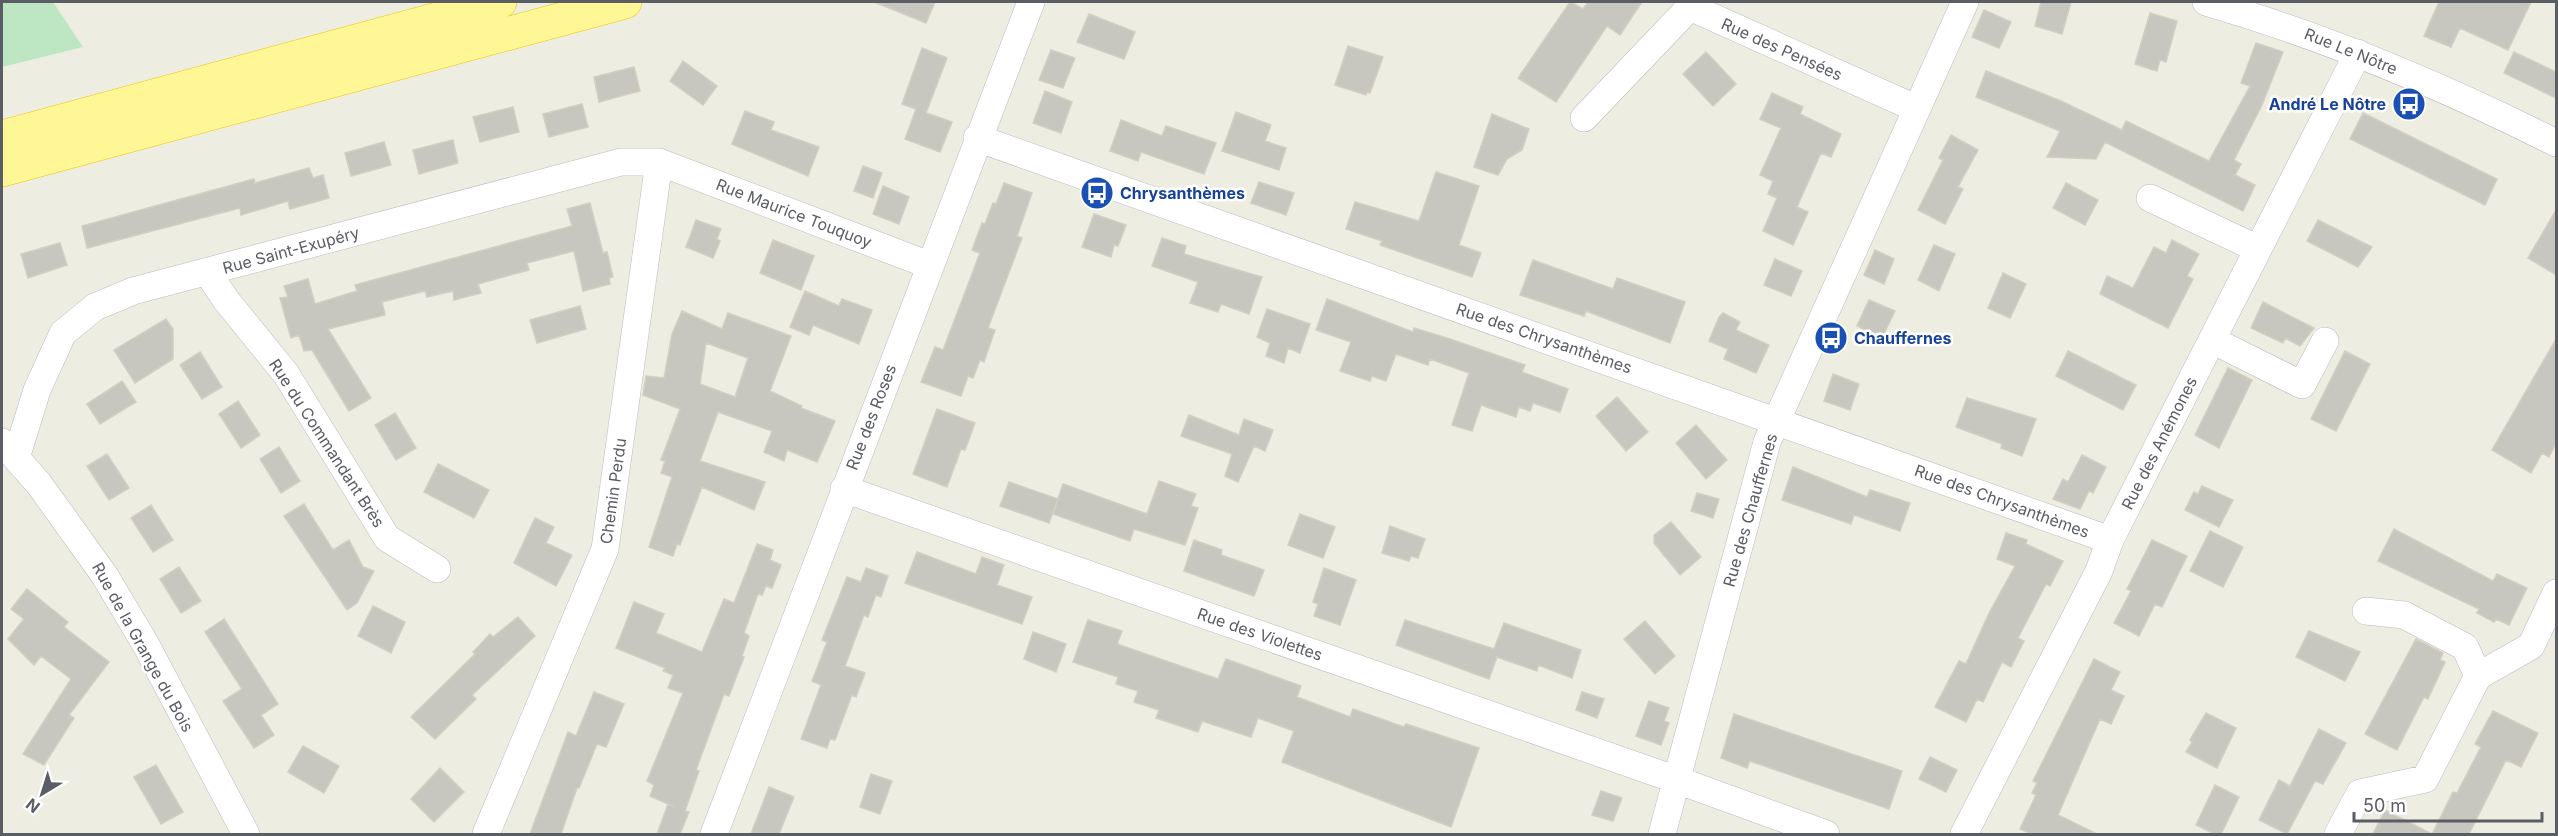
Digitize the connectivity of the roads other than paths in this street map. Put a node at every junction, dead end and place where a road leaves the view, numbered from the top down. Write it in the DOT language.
graph roads {
  1 [pos="500,2"];
  2 [pos="625,2"];
  3 [pos="1031,2"];
  4 [pos="1965,2"];
  5 [pos="2206,2"];
  6 [pos="2358,53"];
  7 [pos="1915,108"];
  8 [pos="1584,118"];
  9 [pos="2,137"];
  10 [pos="977,138"];
  11 [pos="2556,143"];
  12 [pos="659,162"];
  13 [pos="2,170"];
  14 [pos="2150,198"];
  15 [pos="2258,249"];
  16 [pos="929,265"];
  17 [pos="208,273"];
  18 [pos="2212,340"];
  19 [pos="2325,341"];
  20 [pos="1777,420"];
  21 [pos="9,450"];
  22 [pos="844,489"];
  23 [pos="2110,540"];
  24 [pos="437,569"];
  25 [pos="2556,593"];
  26 [pos="2366,611"];
  27 [pos="2478,676"];
  28 [pos="1677,780"];
  29 [pos="246,834"];
  30 [pos="486,834"];
  31 [pos="714,834"];
  32 [pos="1662,834"];
  33 [pos="1826,834"];
  34 [pos="1964,834"];
  35 [pos="2338,834"];
  1 -- 9 [label="highway"];
  2 -- 13 [label="highway"];
  3 -- 10 [label="street, Rue des Roses"];
  4 -- 7 [label="street, Rue des Chauffernes"];
  5 -- 6 [label="street, Rue Le Nôtre"];
  6 -- 11 [label="street, Rue Le Nôtre"];
  6 -- 15 [label="street, Rue des Anémones"];
  7 -- 8 [label="street, Rue des Pensées"];
  7 -- 20 [label="street, Rue des Chauffernes"];
  10 -- 16 [label="street, Rue des Roses"];
  10 -- 20 [label="street, Rue des Chrysanthèmes"];
  12 -- 16 [label="street, Rue Maurice Touquoy"];
  12 -- 17 [label="street, Rue Saint-Exupéry"];
  12 -- 30 [label="street, Chemin Perdu"];
  14 -- 15 [label="street"];
  15 -- 18 [label="street, Rue des Anémones"];
  16 -- 22 [label="street, Rue des Roses"];
  17 -- 21 [label="street, Rue Saint-Exupéry"];
  17 -- 24 [label="street, Rue du Commandant Brès"];
  18 -- 19 [label="street"];
  18 -- 23 [label="street, Rue des Anémones"];
  20 -- 23 [label="street, Rue des Chrysanthèmes"];
  20 -- 28 [label="street, Rue des Chauffernes"];
  21 -- 29 [label="street, Rue de la Grange du Bois"];
  22 -- 28 [label="street, Rue des Violettes"];
  22 -- 31 [label="street, Rue des Roses"];
  23 -- 34 [label="street, Rue des Anémones"];
  25 -- 27 [label="street"];
  26 -- 27 [label="street"];
  27 -- 35 [label="street"];
  28 -- 32 [label="street, Rue des Chauffernes"];
  28 -- 33 [label="street, Rue des Violettes"];
}
